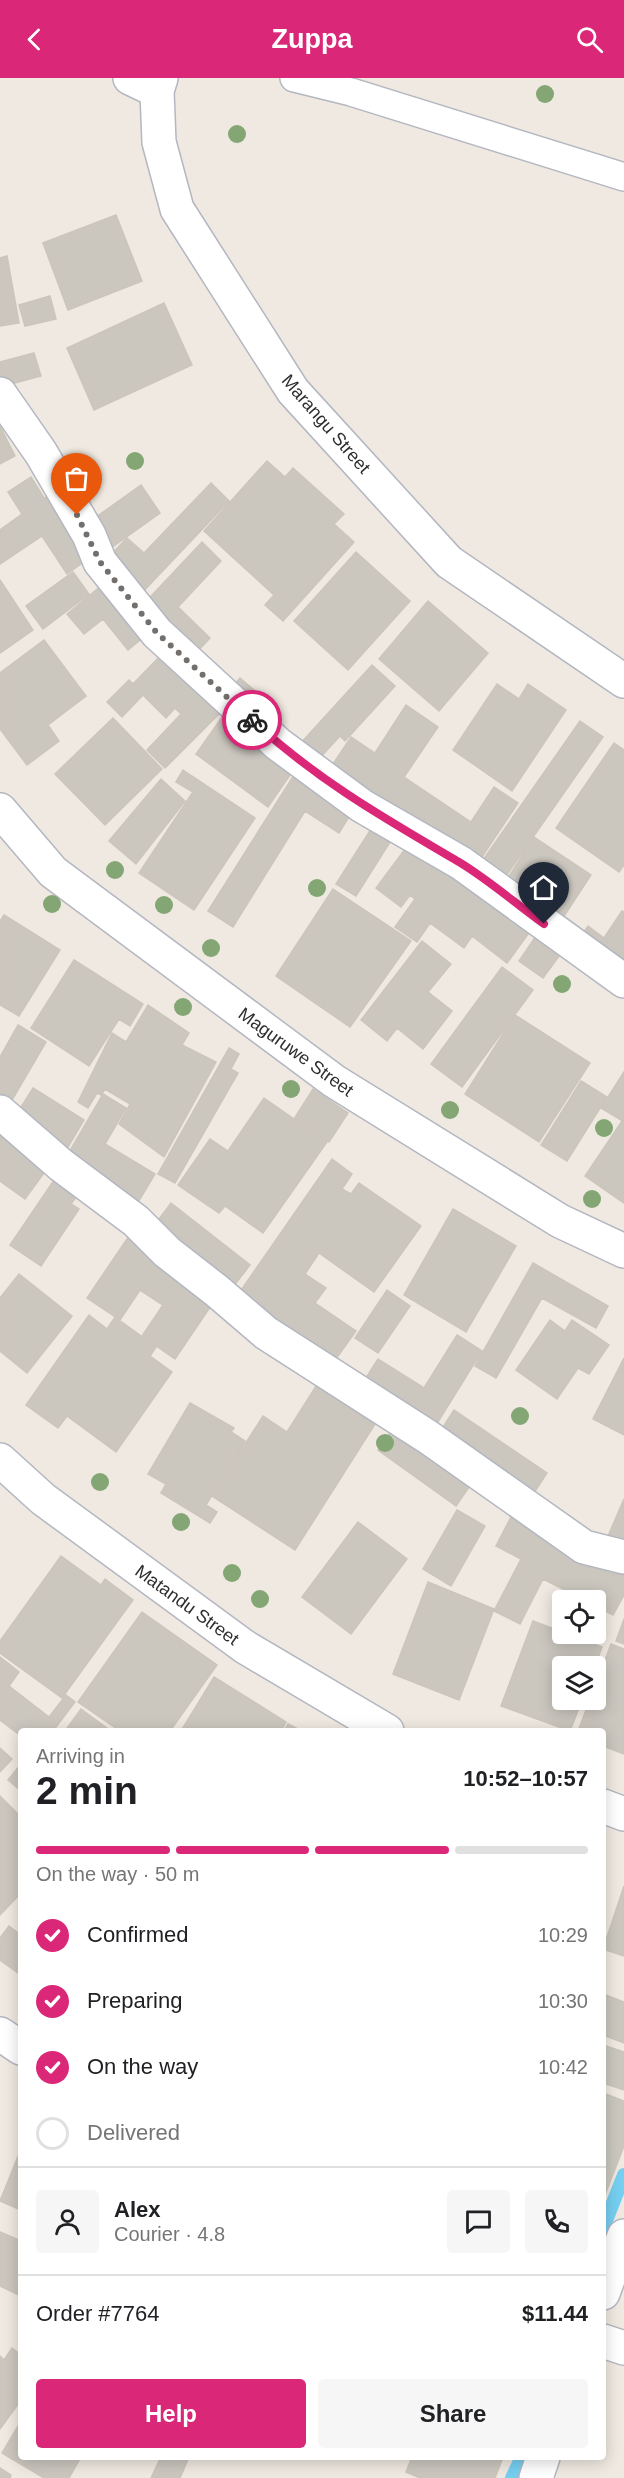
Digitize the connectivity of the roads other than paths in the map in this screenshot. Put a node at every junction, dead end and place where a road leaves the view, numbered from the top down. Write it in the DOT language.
graph roads {
  1 [pos="294,78"];
  2 [pos="150,82"];
  3 [pos="624,177"];
  4 [pos="0,394"];
  5 [pos="624,681"];
  6 [pos="0,810"];
  7 [pos="624,981"];
  8 [pos="0,1112"];
  9 [pos="624,1251"];
  10 [pos="0,1460"];
  11 [pos="624,1557"];
  12 [pos="382,1728"];
  13 [pos="606,1807"];
  14 [pos="624,1814"];
  15 [pos="0,2034"];
  16 [pos="18,2046"];
  17 [pos="624,2236"];
  18 [pos="606,2285"];
  19 [pos="606,2342"];
  20 [pos="624,2348"];
  21 [pos="542,2460"];
  22 [pos="536,2478"];
  1 -- 3 [label="lane"];
  2 -- 5 [label="street, Marangu Street"];
  4 -- 7 [label="street"];
  6 -- 9 [label="street, Maguruwe Street"];
  8 -- 11 [label="street"];
  10 -- 12 [label="street, Matandu Street"];
  13 -- 14 [label="street"];
  15 -- 16 [label="street"];
  17 -- 18 [label="street"];
  19 -- 20 [label="street"];
  21 -- 22 [label="street"];
}
